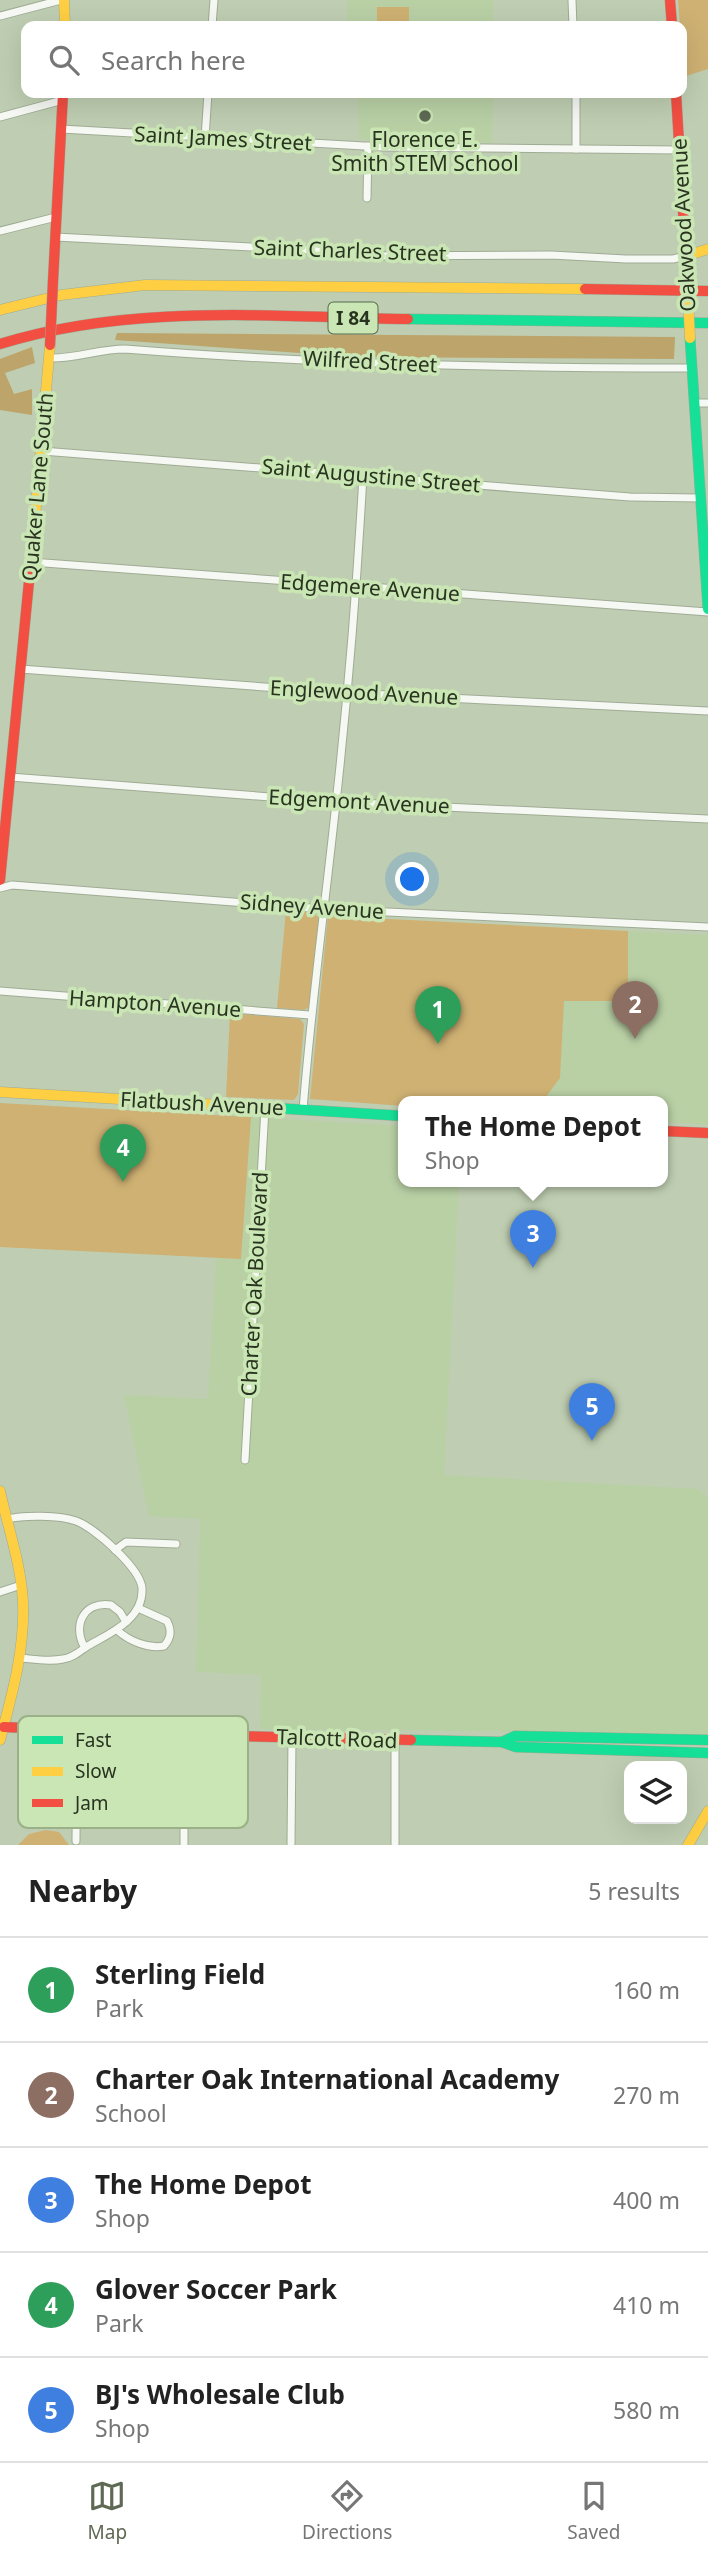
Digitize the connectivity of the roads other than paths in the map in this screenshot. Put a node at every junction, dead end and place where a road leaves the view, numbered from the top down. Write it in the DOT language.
graph roads {
  1 [pos="62,0"];
  2 [pos="214,0"];
  3 [pos="572,0"];
  4 [pos="670,0"];
  5 [pos="0,16"];
  6 [pos="64,21"];
  7 [pos="212,21"];
  8 [pos="573,21"];
  9 [pos="672,21"];
  10 [pos="60,98"];
  11 [pos="63,98"];
  12 [pos="208,98"];
  13 [pos="576,98"];
  14 [pos="676,98"];
  15 [pos="0,117"];
  16 [pos="61,130"];
  17 [pos="205,138"];
  18 [pos="368,146"];
  19 [pos="576,149"];
  20 [pos="679,150"];
  21 [pos="367,198"];
  22 [pos="56,216"];
  23 [pos="0,231"];
  24 [pos="55,237"];
  25 [pos="708,249"];
  26 [pos="686,256"];
  27 [pos="708,291"];
  28 [pos="0,310"];
  29 [pos="708,323"];
  30 [pos="0,344"];
  31 [pos="49,358"];
  32 [pos="692,368"];
  33 [pos="694,403"];
  34 [pos="708,403"];
  35 [pos="42,451"];
  36 [pos="363,475"];
  37 [pos="699,498"];
  38 [pos="704,518"];
  39 [pos="31,562"];
  40 [pos="357,587"];
  41 [pos="708,611"];
  42 [pos="20,669"];
  43 [pos="347,693"];
  44 [pos="708,711"];
  45 [pos="10,777"];
  46 [pos="4,791"];
  47 [pos="337,802"];
  48 [pos="708,820"];
  49 [pos="0,880"];
  50 [pos="0,888"];
  51 [pos="324,909"];
  52 [pos="708,927"];
  53 [pos="0,991"];
  54 [pos="310,1015"];
  55 [pos="0,1092"];
  56 [pos="265,1108"];
  57 [pos="303,1110"];
  58 [pos="398,1116"];
  59 [pos="668,1131"];
  60 [pos="708,1133"];
  61 [pos="245,1460"];
  62 [pos="0,1491"];
  63 [pos="7,1519"];
  64 [pos="176,1545"];
  65 [pos="115,1550"];
  66 [pos="21,1585"];
  67 [pos="0,1592"];
  68 [pos="138,1608"];
  69 [pos="126,1622"];
  70 [pos="117,1630"];
  71 [pos="85,1648"];
  72 [pos="20,1658"];
  73 [pos="4,1727"];
  74 [pos="18,1728"];
  75 [pos="552,1736"];
  76 [pos="248,1737"];
  77 [pos="292,1738"];
  78 [pos="631,1738"];
  79 [pos="0,1740"];
  80 [pos="708,1740"];
  81 [pos="395,1741"];
  82 [pos="502,1742"];
  83 [pos="552,1748"];
  84 [pos="631,1750"];
  85 [pos="708,1753"];
  86 [pos="708,1811"];
  87 [pos="76,1828"];
  88 [pos="76,1841"];
  89 [pos="291,1845"];
  90 [pos="395,1845"];
  91 [pos="688,1845"];
  1 -- 5 [label="street"];
  1 -- 6 [label="main road"];
  2 -- 7 [label="street"];
  3 -- 8 [label="street"];
  4 -- 9 [label="main road"];
  10 -- 15 [label="street"];
  11 -- 16 [label="main road, Quaker Lane South"];
  12 -- 17 [label="street"];
  13 -- 19 [label="street"];
  14 -- 20 [label="main road, Oakwood Avenue"];
  16 -- 17 [label="street, Saint James Street"];
  16 -- 22 [label="main road, Quaker Lane South"];
  17 -- 18 [label="street, Saint James Street"];
  18 -- 19 [label="street, Saint James Street"];
  18 -- 21 [label="street"];
  19 -- 20 [label="street, Saint James Street"];
  20 -- 26 [label="main road, Oakwood Avenue"];
  22 -- 23 [label="street"];
  22 -- 24 [label="main road, Quaker Lane South"];
  24 -- 26 [label="street, Saint Charles Street"];
  24 -- 31 [label="main road, Quaker Lane South, bridge"];
  25 -- 26 [label="main road"];
  26 -- 32 [label="main road, Oakwood Avenue, bridge"];
  27 -- 28 [label="main road, I 84"];
  29 -- 30 [label="main road, I 84"];
  31 -- 32 [label="street, Wilfred Street"];
  31 -- 35 [label="main road, Quaker Lane South"];
  32 -- 33 [label="main road, Oakwood Avenue"];
  33 -- 34 [label="street"];
  33 -- 37 [label="main road, Oakwood Avenue"];
  35 -- 36 [label="street, Saint Augustine Street"];
  35 -- 39 [label="main road, Quaker Lane South"];
  36 -- 37 [label="street, Saint Augustine Street"];
  36 -- 40 [label="street"];
  37 -- 38 [label="main road, Oakwood Avenue"];
  38 -- 41 [label="main road, Oakwood Avenue"];
  39 -- 40 [label="street, Edgemere Avenue"];
  39 -- 42 [label="main road, Quaker Lane South"];
  40 -- 41 [label="street, Edgemere Avenue"];
  40 -- 43 [label="street"];
  42 -- 43 [label="street, Englewood Avenue"];
  42 -- 45 [label="main road, Quaker Lane South"];
  43 -- 44 [label="street, Englewood Avenue"];
  43 -- 47 [label="street"];
  45 -- 46 [label="main road, Quaker Lane South"];
  45 -- 47 [label="street, Edgemont Avenue"];
  46 -- 49 [label="main road, Quaker Lane South"];
  47 -- 48 [label="street, Edgemont Avenue"];
  47 -- 51 [label="street"];
  50 -- 51 [label="street, Sidney Avenue"];
  51 -- 52 [label="street, Sidney Avenue"];
  51 -- 54 [label="street"];
  53 -- 54 [label="street, Hampton Avenue"];
  54 -- 57 [label="street"];
  55 -- 56 [label="main road, Flatbush Avenue"];
  56 -- 57 [label="main road, Flatbush Avenue"];
  56 -- 61 [label="street, Charter Oak Boulevard"];
  57 -- 58 [label="main road, Flatbush Avenue"];
  59 -- 60 [label="main road"];
  62 -- 63 [label="main road"];
  63 -- 65 [label="street"];
  63 -- 66 [label="main road"];
  64 -- 65 [label="street"];
  65 -- 68 [label="street"];
  66 -- 67 [label="street"];
  66 -- 72 [label="main road"];
  68 -- 69 [label="street"];
  68 -- 70 [label="street"];
  69 -- 70 [label="street"];
  69 -- 71 [label="street"];
  70 -- 71 [label="street"];
  71 -- 72 [label="street"];
  72 -- 73 [label="main road"];
  73 -- 74 [label="main road, Talcott Road"];
  73 -- 79 [label="main road"];
  75 -- 78 [label="main road, Talcott Road"];
  75 -- 82 [label="main road, Talcott Road"];
  75 -- 83 [label="main road"];
  76 -- 77 [label="main road, Talcott Road"];
  77 -- 81 [label="main road, Talcott Road"];
  77 -- 89 [label="street"];
  78 -- 80 [label="main road, Talcott Road"];
  78 -- 84 [label="main road"];
  81 -- 82 [label="main road, Talcott Road"];
  81 -- 90 [label="street"];
  82 -- 83 [label="main road, Talcott Road"];
  83 -- 84 [label="main road, Talcott Road"];
  84 -- 85 [label="main road, Talcott Road"];
  86 -- 91 [label="main road"];
  87 -- 88 [label="street"];
}
